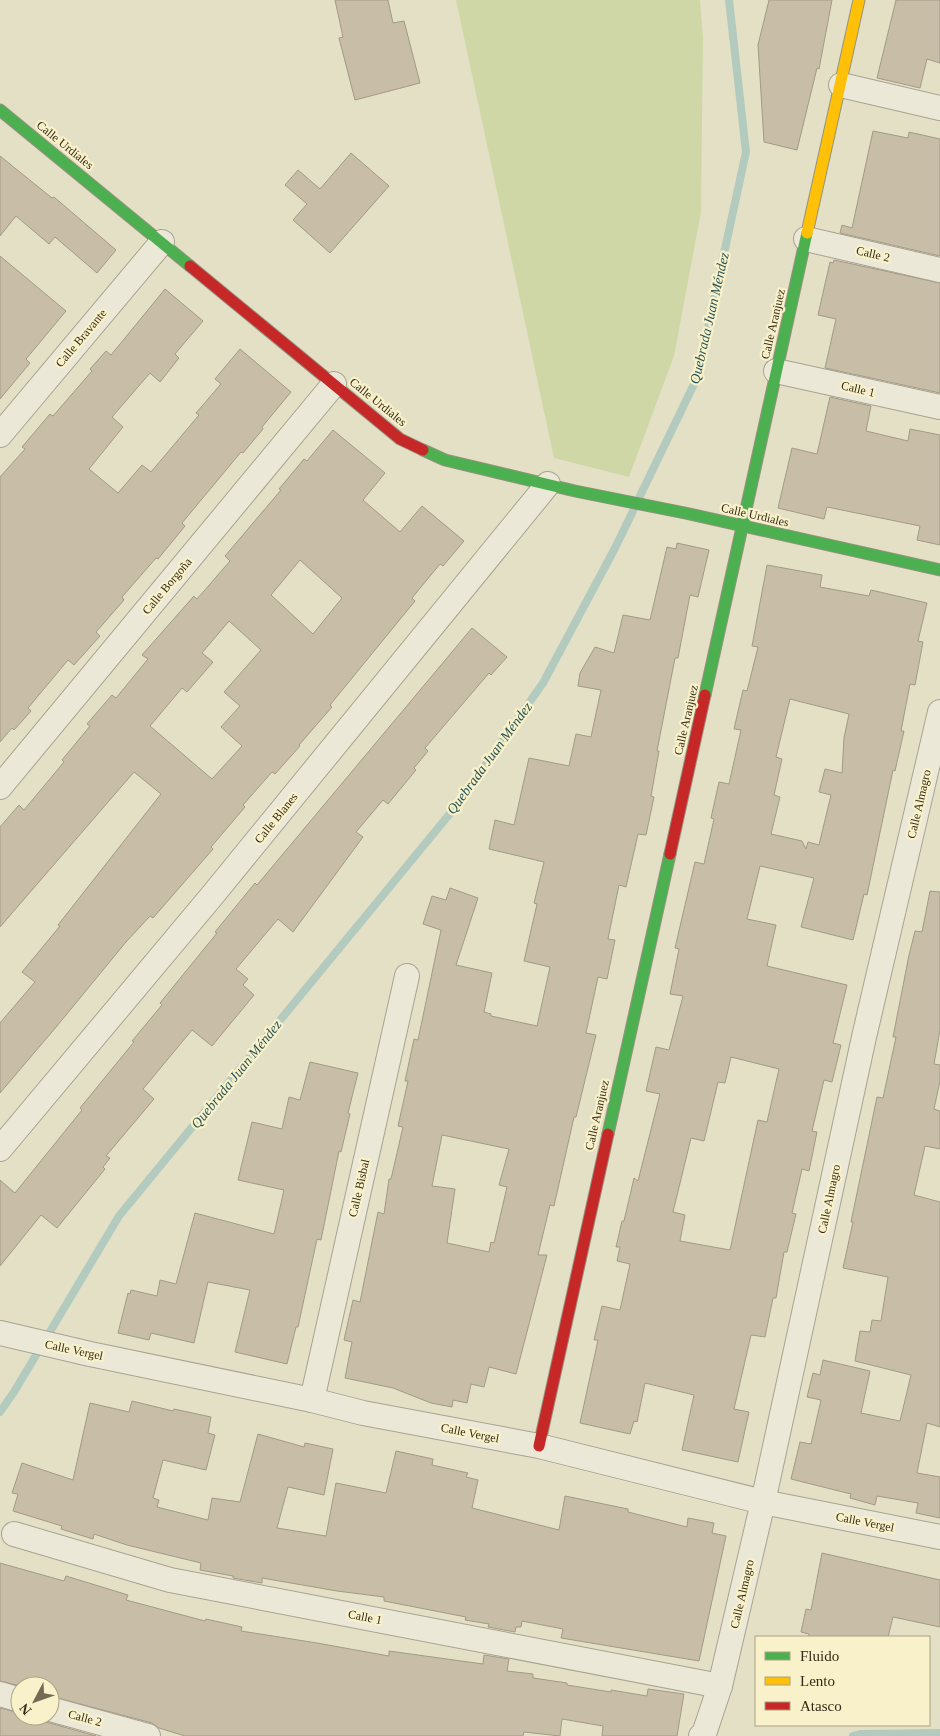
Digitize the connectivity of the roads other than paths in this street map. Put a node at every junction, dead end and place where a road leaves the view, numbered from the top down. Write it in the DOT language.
graph roads {
  1 [pos="859,0"];
  2 [pos="841,85"];
  3 [pos="940,108"];
  4 [pos="0,110"];
  5 [pos="806,239"];
  6 [pos="162,242"];
  7 [pos="940,270"];
  8 [pos="776,370"];
  9 [pos="334,384"];
  10 [pos="940,407"];
  11 [pos="0,435"];
  12 [pos="548,484"];
  13 [pos="743,526"];
  14 [pos="940,570"];
  15 [pos="940,712"];
  16 [pos="0,787"];
  17 [pos="407,976"];
  18 [pos="0,1149"];
  19 [pos="3,1334"];
  20 [pos="312,1400"];
  21 [pos="539,1446"];
  22 [pos="763,1502"];
  23 [pos="14,1534"];
  24 [pos="940,1537"];
  25 [pos="720,1686"];
  26 [pos="60,1712"];
  27 [pos="148,1736"];
  28 [pos="701,1736"];
  1 -- 2 [label="street, Calle Aranjuez"];
  2 -- 3 [label="street"];
  2 -- 5 [label="street, Calle Aranjuez"];
  4 -- 6 [label="street, Calle Urdiales"];
  5 -- 7 [label="street, Calle 2"];
  5 -- 8 [label="street, Calle Aranjuez"];
  6 -- 9 [label="street, Calle Urdiales"];
  6 -- 11 [label="street, Calle Bravante"];
  8 -- 10 [label="street, Calle 1"];
  8 -- 13 [label="street, Calle Aranjuez"];
  9 -- 12 [label="street, Calle Urdiales"];
  9 -- 16 [label="street, Calle Borgoña"];
  12 -- 13 [label="street, Calle Urdiales"];
  12 -- 18 [label="street, Calle Blanes"];
  13 -- 14 [label="street, Calle Urdiales"];
  13 -- 21 [label="street, Calle Aranjuez"];
  15 -- 22 [label="street, Calle Almagro"];
  17 -- 20 [label="street, Calle Bisbal"];
  19 -- 20 [label="street, Calle Vergel"];
  20 -- 21 [label="street, Calle Vergel"];
  21 -- 22 [label="street, Calle Vergel"];
  22 -- 24 [label="street, Calle Vergel"];
  22 -- 25 [label="street, Calle Almagro"];
  23 -- 25 [label="street, Calle 1"];
  25 -- 28 [label="street"];
  26 -- 27 [label="street, Calle 2"];
}
